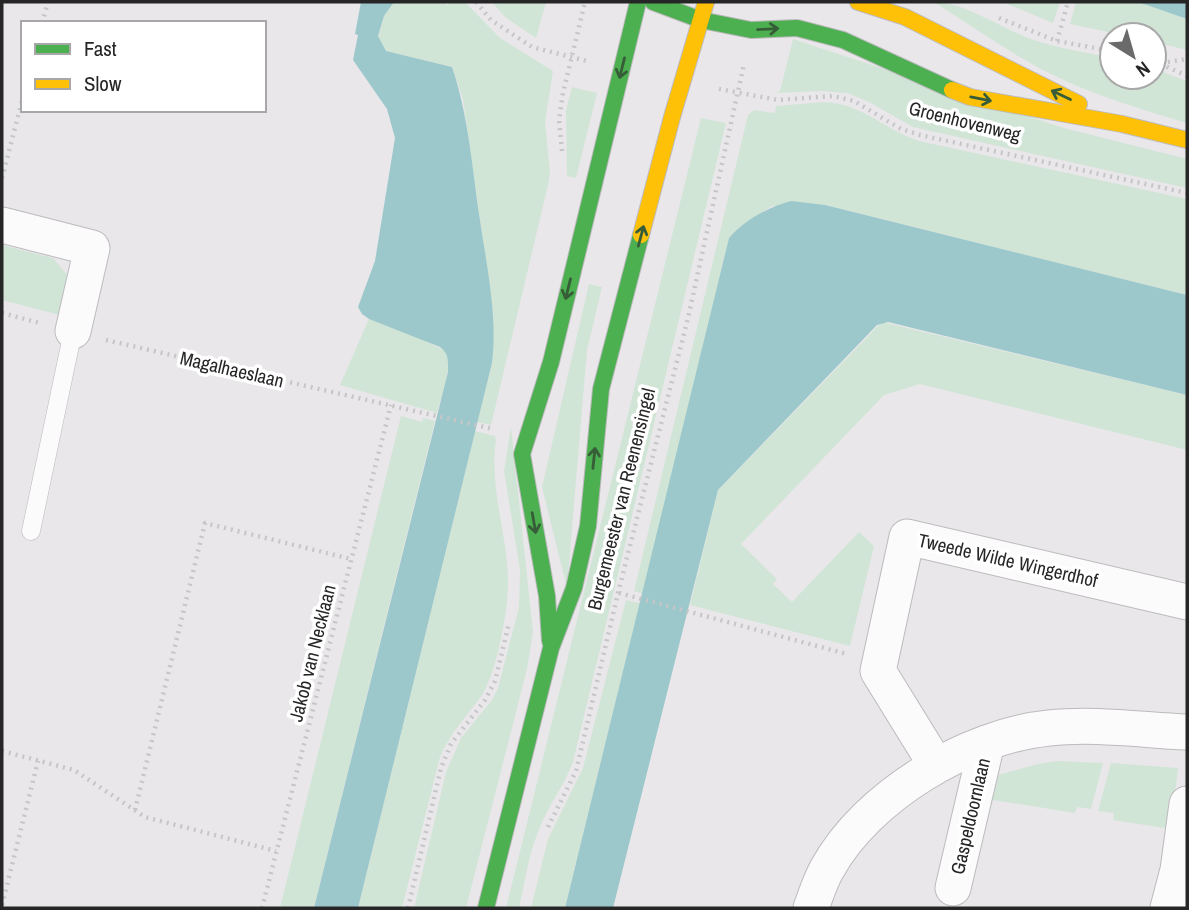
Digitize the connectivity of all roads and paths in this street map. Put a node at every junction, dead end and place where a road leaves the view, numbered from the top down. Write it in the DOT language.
graph roads {
  1 [pos="48,2"];
  2 [pos="476,2"];
  3 [pos="585,2"];
  4 [pos="638,2"];
  5 [pos="653,2"];
  6 [pos="706,2"];
  7 [pos="858,2"];
  8 [pos="1068,2"];
  9 [pos="988,13"];
  10 [pos="701,20"];
  11 [pos="43,21"];
  12 [pos="1057,41"];
  13 [pos="1098,48"];
  14 [pos="1187,59"];
  15 [pos="1168,63"];
  16 [pos="1168,68"];
  17 [pos="1187,76"];
  18 [pos="737,92"];
  19 [pos="21,105"];
  20 [pos="1122,124"];
  21 [pos="1187,140"];
  22 [pos="2,178"];
  23 [pos="1187,193"];
  24 [pos="2,225"];
  25 [pos="74,331"];
  26 [pos="391,405"];
  27 [pos="480,425"];
  28 [pos="31,531"];
  29 [pos="351,559"];
  30 [pos="618,593"];
  31 [pos="1187,602"];
  32 [pos="509,620"];
  33 [pos="551,648"];
  34 [pos="878,662"];
  35 [pos="1187,732"];
  36 [pos="986,743"];
  37 [pos="2,751"];
  38 [pos="38,761"];
  39 [pos="936,765"];
  40 [pos="1187,804"];
  41 [pos="135,810"];
  42 [pos="547,828"];
  43 [pos="276,851"];
  44 [pos="953,888"];
  45 [pos="2,905"];
  46 [pos="262,908"];
  47 [pos="408,908"];
  48 [pos="486,908"];
  49 [pos="811,908"];
  50 [pos="1168,908"];
  1 -- 11 [label="path"];
  2 -- 3 [label="path"];
  4 -- 33 [label="main road, Burgemeester van Reenensingel, one-way"];
  5 -- 10 [label="main road, Groenhovenweg"];
  6 -- 10 [label="main road, Burgemeester van Reenensingel"];
  20 -- 7 [label="main road, Groenhovenweg, one-way"];
  8 -- 12 [label="path"];
  9 -- 12 [label="path"];
  10 -- 20 [label="main road, Groenhovenweg, one-way"];
  33 -- 10 [label="main road, Burgemeester van Reenensingel, one-way"];
  12 -- 13 [label="path"];
  14 -- 15 [label="path"];
  16 -- 17 [label="path"];
  18 -- 23 [label="path, Groenhovenweg"];
  18 -- 30 [label="path, Burgemeester van Reenensingel"];
  19 -- 22 [label="path"];
  20 -- 21 [label="main road, Groenhovenweg"];
  24 -- 25 [label="street"];
  25 -- 26 [label="path, Magalhaeslaan"];
  25 -- 28 [label="lane"];
  26 -- 27 [label="path, Magalhaeslaan"];
  26 -- 29 [label="path, Jakob van Necklaan"];
  29 -- 41 [label="path"];
  29 -- 43 [label="path, Jakob van Necklaan"];
  30 -- 34 [label="path"];
  30 -- 42 [label="path, Burgemeester van Reenensingel"];
  31 -- 34 [label="street, Tweede Wilde Wingerdhof"];
  32 -- 47 [label="path"];
  33 -- 48 [label="main road, Burgemeester van Reenensingel"];
  34 -- 39 [label="street"];
  35 -- 36 [label="street"];
  36 -- 39 [label="street"];
  36 -- 44 [label="street, Gaspeldoornlaan"];
  37 -- 38 [label="path"];
  38 -- 41 [label="path"];
  38 -- 45 [label="path"];
  39 -- 49 [label="street"];
  40 -- 50 [label="street"];
  41 -- 43 [label="path"];
  43 -- 46 [label="path, Jakob van Necklaan"];
}
